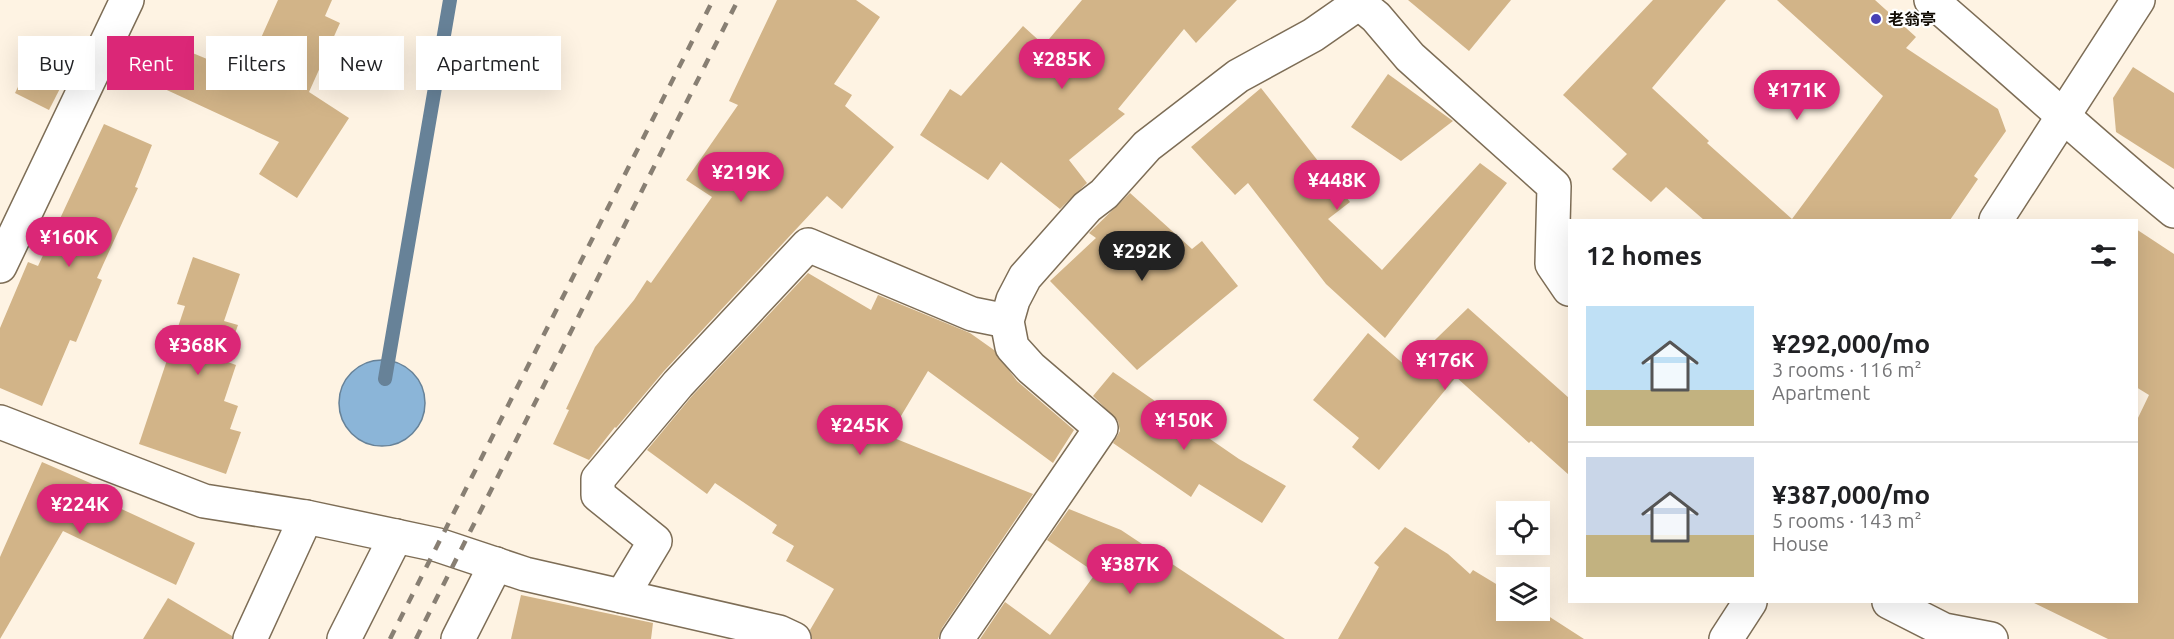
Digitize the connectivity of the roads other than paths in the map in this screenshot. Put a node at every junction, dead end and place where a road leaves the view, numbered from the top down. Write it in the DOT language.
graph roads {
  1 [pos="127,0"];
  2 [pos="1931,0"];
  3 [pos="2138,0"];
  4 [pos="1360,2"];
  5 [pos="2062,116"];
  6 [pos="2174,211"];
  7 [pos="1997,219"];
  8 [pos="0,266"];
  9 [pos="1568,288"];
  10 [pos="1007,321"];
  11 [pos="0,422"];
  12 [pos="306,518"];
  13 [pos="396,536"];
  14 [pos="496,564"];
  15 [pos="622,596"];
  16 [pos="1749,603"];
  17 [pos="1891,603"];
  18 [pos="1943,634"];
  19 [pos="250,639"];
  20 [pos="345,639"];
  21 [pos="458,639"];
  22 [pos="794,639"];
  23 [pos="957,639"];
  24 [pos="1726,639"];
  25 [pos="1991,639"];
  1 -- 8 [label="street"];
  2 -- 5 [label="street"];
  3 -- 5 [label="street"];
  4 -- 9 [label="street"];
  4 -- 10 [label="street"];
  5 -- 6 [label="street"];
  5 -- 7 [label="street"];
  10 -- 15 [label="street"];
  10 -- 23 [label="street"];
  11 -- 12 [label="street"];
  12 -- 13 [label="street"];
  12 -- 19 [label="street"];
  13 -- 14 [label="street"];
  13 -- 20 [label="street"];
  14 -- 15 [label="street"];
  14 -- 21 [label="street"];
  15 -- 22 [label="street"];
  16 -- 24 [label="street"];
  17 -- 18 [label="street"];
  18 -- 25 [label="street"];
}
